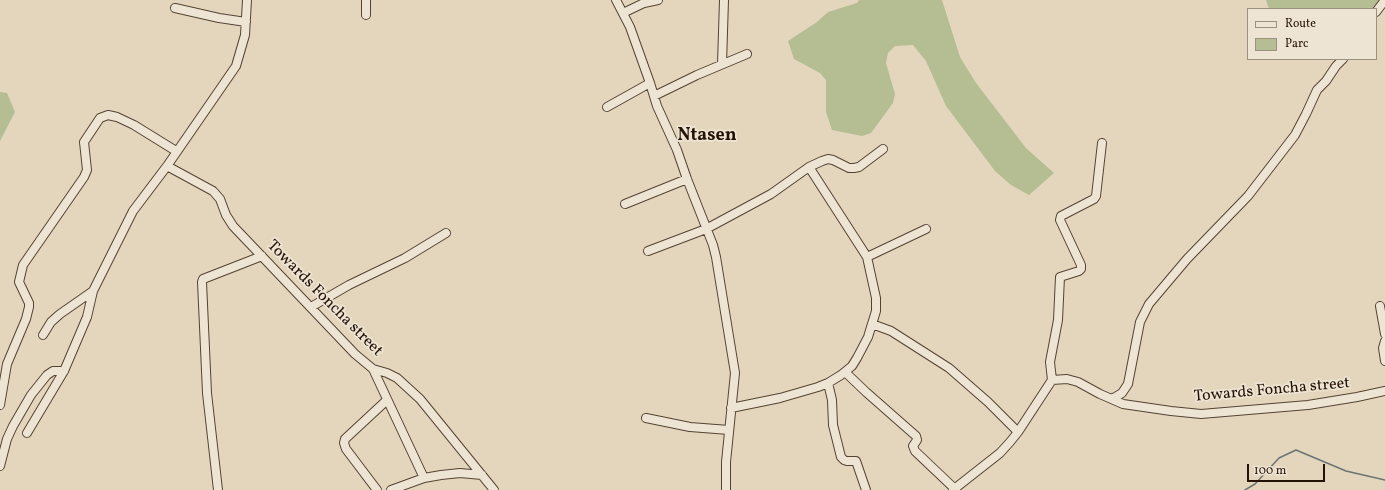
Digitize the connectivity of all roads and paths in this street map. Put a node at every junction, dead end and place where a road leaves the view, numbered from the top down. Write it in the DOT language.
graph roads {
  1 [pos="248,0"];
  2 [pos="366,0"];
  3 [pos="616,0"];
  4 [pos="658,0"];
  5 [pos="724,0"];
  6 [pos="1385,0"];
  7 [pos="175,8"];
  8 [pos="1377,11"];
  9 [pos="623,13"];
  10 [pos="366,15"];
  11 [pos="246,22"];
  12 [pos="747,54"];
  13 [pos="1342,60"];
  14 [pos="722,64"];
  15 [pos="650,83"];
  16 [pos="654,96"];
  17 [pos="607,107"];
  18 [pos="1102,143"];
  19 [pos="883,149"];
  20 [pos="176,151"];
  21 [pos="167,166"];
  22 [pos="809,167"];
  23 [pos="687,179"];
  24 [pos="625,204"];
  25 [pos="706,229"];
  26 [pos="926,229"];
  27 [pos="446,233"];
  28 [pos="648,251"];
  29 [pos="262,256"];
  30 [pos="867,257"];
  31 [pos="93,291"];
  32 [pos="1380,306"];
  33 [pos="311,307"];
  34 [pos="872,324"];
  35 [pos="1385,334"];
  36 [pos="43,335"];
  37 [pos="1385,341"];
  38 [pos="1385,361"];
  39 [pos="373,369"];
  40 [pos="64,371"];
  41 [pos="845,372"];
  42 [pos="1052,380"];
  43 [pos="828,383"];
  44 [pos="1385,391"];
  45 [pos="1112,399"];
  46 [pos="387,400"];
  47 [pos="0,405"];
  48 [pos="731,408"];
  49 [pos="646,418"];
  50 [pos="729,430"];
  51 [pos="1018,432"];
  52 [pos="27,434"];
  53 [pos="0,466"];
  54 [pos="482,475"];
  55 [pos="424,478"];
  56 [pos="954,489"];
  57 [pos="218,490"];
  58 [pos="377,490"];
  59 [pos="391,490"];
  60 [pos="494,490"];
  61 [pos="726,490"];
  62 [pos="866,490"];
  1 -- 11 [label="street"];
  2 -- 10 [label="street"];
  3 -- 9 [label="street"];
  4 -- 9 [label="street"];
  5 -- 14 [label="street"];
  6 -- 8 [label="street"];
  7 -- 11 [label="street"];
  9 -- 15 [label="street"];
  11 -- 20 [label="street"];
  12 -- 14 [label="street"];
  13 -- 45 [label="street"];
  14 -- 16 [label="street"];
  15 -- 16 [label="street"];
  15 -- 17 [label="street"];
  16 -- 23 [label="street"];
  18 -- 42 [label="street"];
  19 -- 22 [label="street"];
  20 -- 21 [label="street"];
  20 -- 47 [label="street"];
  21 -- 29 [label="street, Towards Foncha street"];
  21 -- 31 [label="street"];
  22 -- 25 [label="street"];
  22 -- 30 [label="street"];
  23 -- 24 [label="street"];
  23 -- 25 [label="street"];
  25 -- 28 [label="street"];
  25 -- 48 [label="street"];
  26 -- 30 [label="street"];
  27 -- 33 [label="street"];
  29 -- 33 [label="street, Towards Foncha street"];
  29 -- 57 [label="street"];
  30 -- 34 [label="street"];
  31 -- 36 [label="street"];
  31 -- 40 [label="street"];
  32 -- 35 [label="street"];
  33 -- 39 [label="street, Towards Foncha street"];
  34 -- 41 [label="street"];
  34 -- 51 [label="street"];
  37 -- 38 [label="street"];
  39 -- 46 [label="street"];
  39 -- 54 [label="street, Towards Foncha street"];
  40 -- 52 [label="street"];
  40 -- 53 [label="street"];
  41 -- 43 [label="street"];
  41 -- 56 [label="street"];
  42 -- 45 [label="street, Towards Foncha street"];
  42 -- 51 [label="street"];
  43 -- 48 [label="street"];
  43 -- 62 [label="street"];
  44 -- 45 [label="street, Towards Foncha street"];
  46 -- 55 [label="street"];
  46 -- 58 [label="street"];
  48 -- 50 [label="street"];
  49 -- 50 [label="street"];
  50 -- 61 [label="street"];
  51 -- 56 [label="street"];
  54 -- 55 [label="street"];
  54 -- 60 [label="street, Towards Foncha street"];
  55 -- 59 [label="street"];
}
